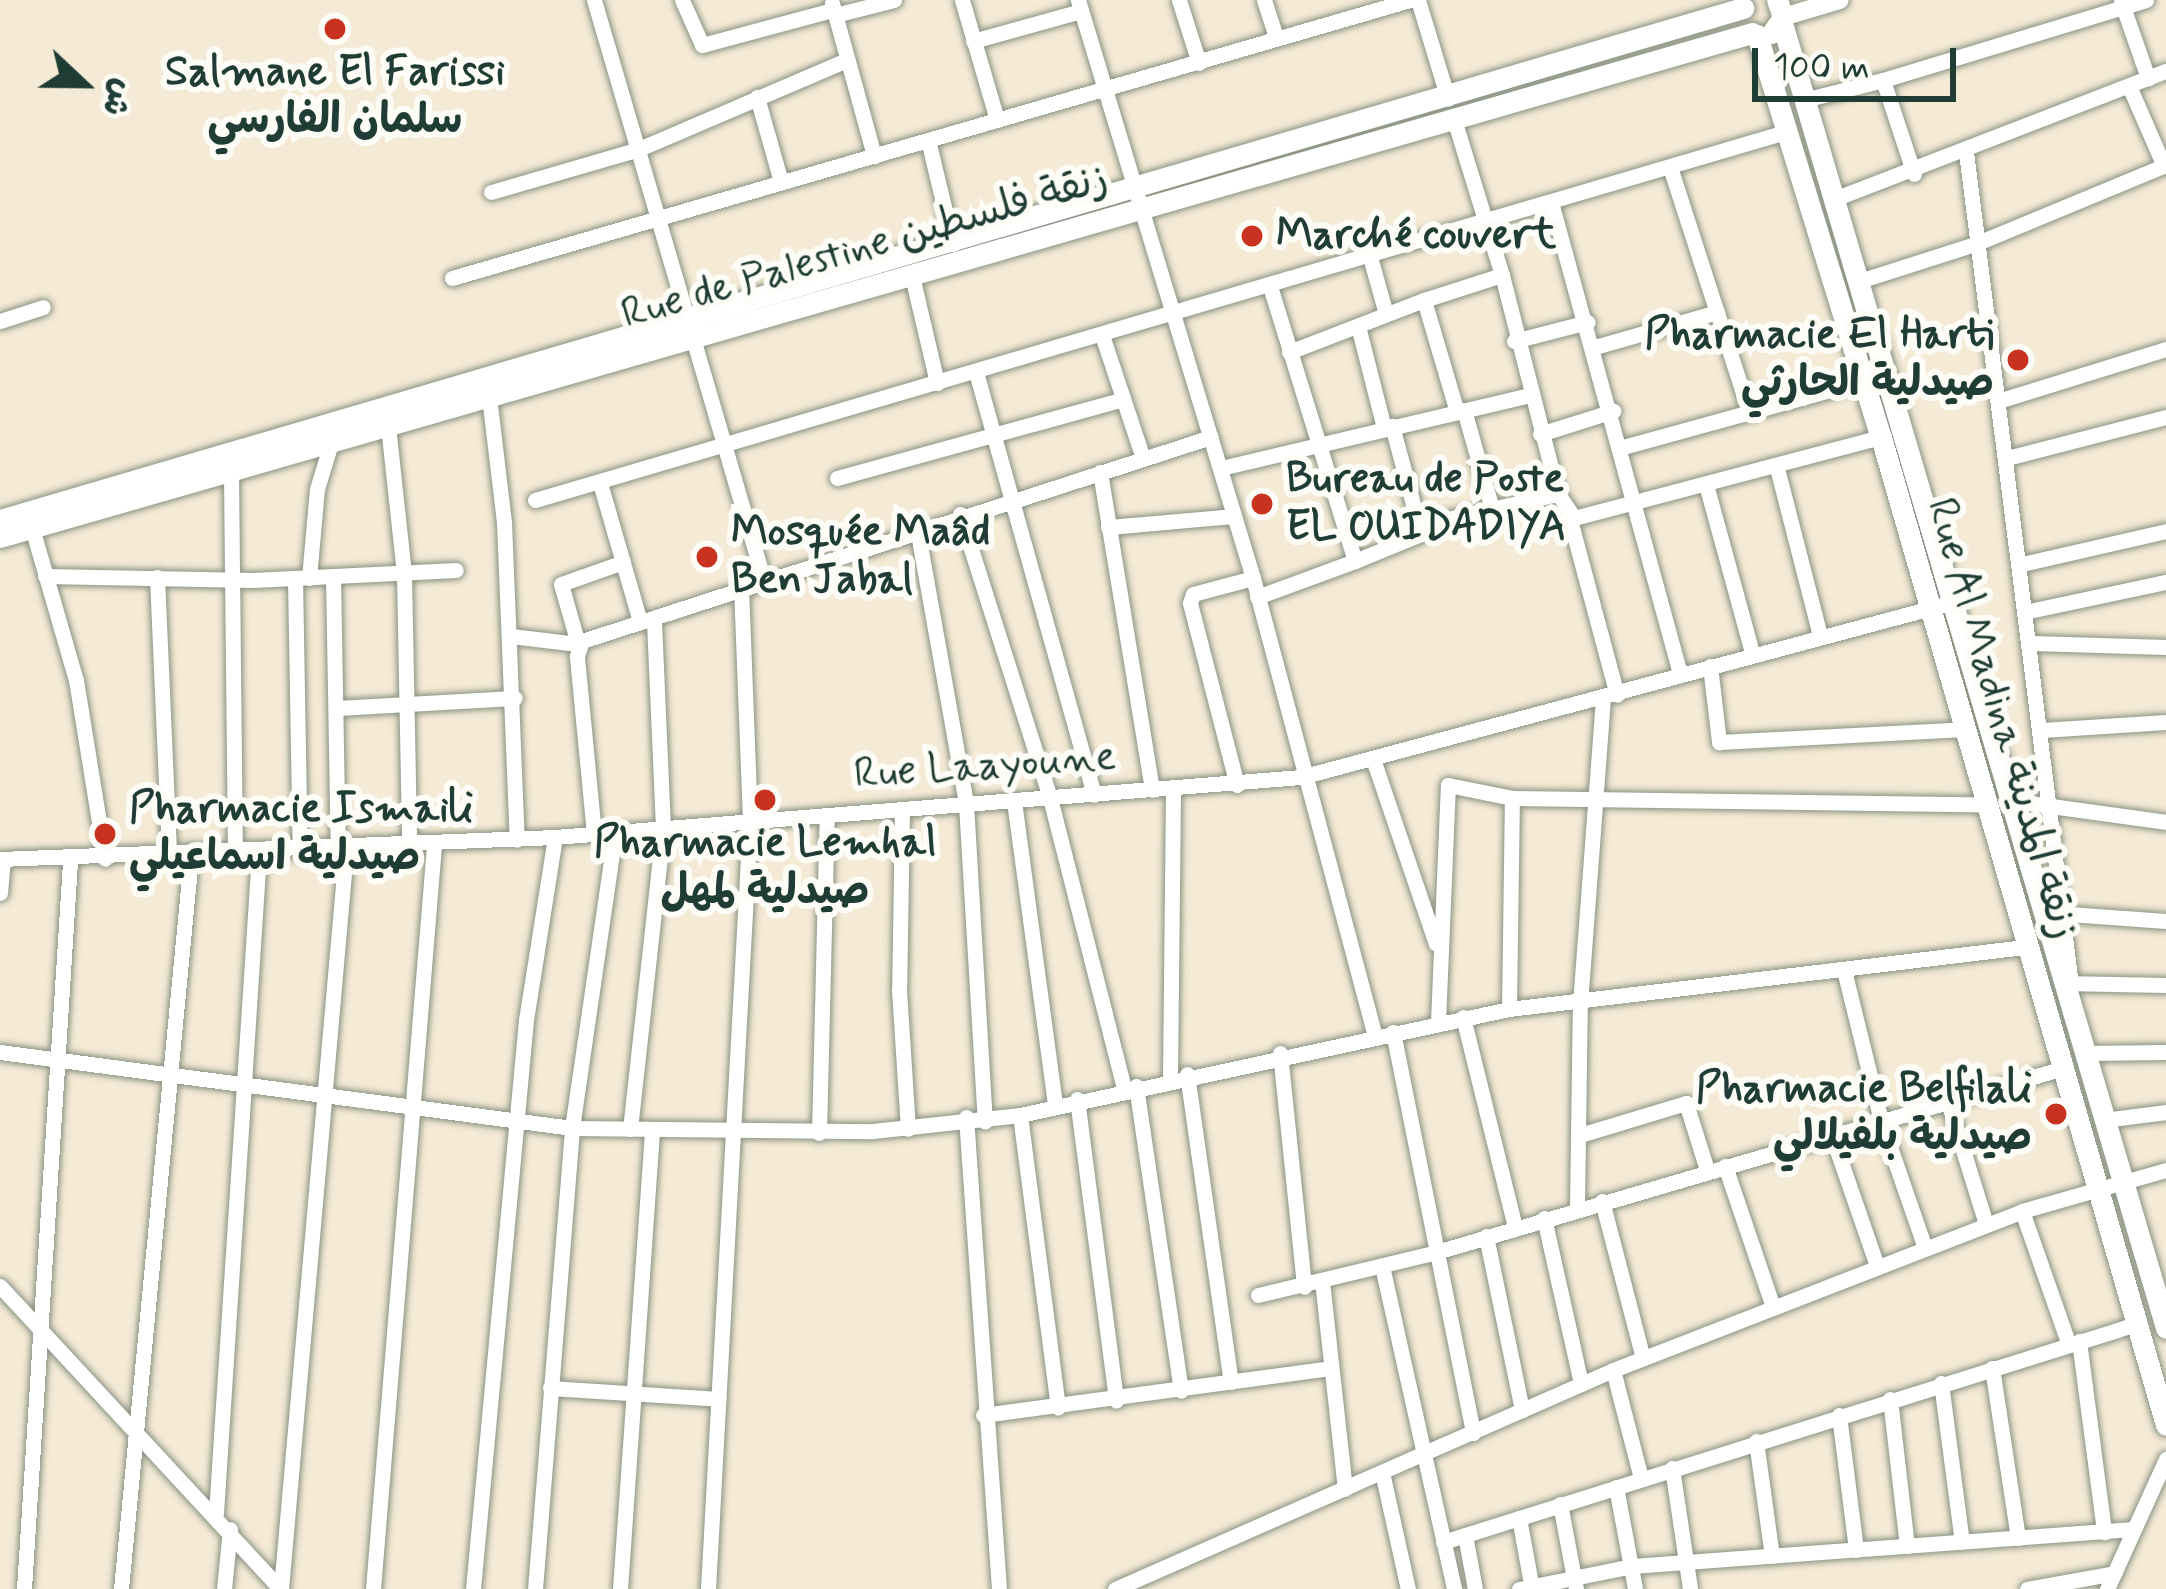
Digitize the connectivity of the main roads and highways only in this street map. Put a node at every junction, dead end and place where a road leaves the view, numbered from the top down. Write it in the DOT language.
graph roads {
  1 [pos="1745,3"];
  2 [pos="1779,8"];
  3 [pos="1754,34"];
  4 [pos="1450,108"];
  5 [pos="1138,200"];
  6 [pos="691,329"];
  7 [pos="488,388"];
  8 [pos="0,520"];
  9 [pos="0,537"];
  10 [pos="2166,1328"];
  11 [pos="2166,1425"];
  1 -- 3 [label="main road, Rue Al Madina زنقة المدينة"];
  1 -- 4 [label="main road, Rue de Palestine زنقة فلسطين"];
  2 -- 3 [label="main road, Rue de Palestine زنقة فلسطين"];
  2 -- 10 [label="main road, Rue Al Madina زنقة المدينة"];
  3 -- 4 [label="main road, Rue de Palestine زنقة فلسطين"];
  3 -- 11 [label="main road, Rue Al Madina زنقة المدينة"];
  4 -- 5 [label="main road, Rue de Palestine زنقة فلسطين"];
  5 -- 6 [label="main road, Rue de Palestine زنقة فلسطين"];
  5 -- 6 [label="main road, Rue de Palestine زنقة فلسطين"];
  6 -- 7 [label="main road, Rue de Palestine زنقة فلسطين"];
  7 -- 8 [label="main road, Rue de Palestine زنقة فلسطين"];
  7 -- 9 [label="main road, Rue de Palestine زنقة فلسطين"];
}
